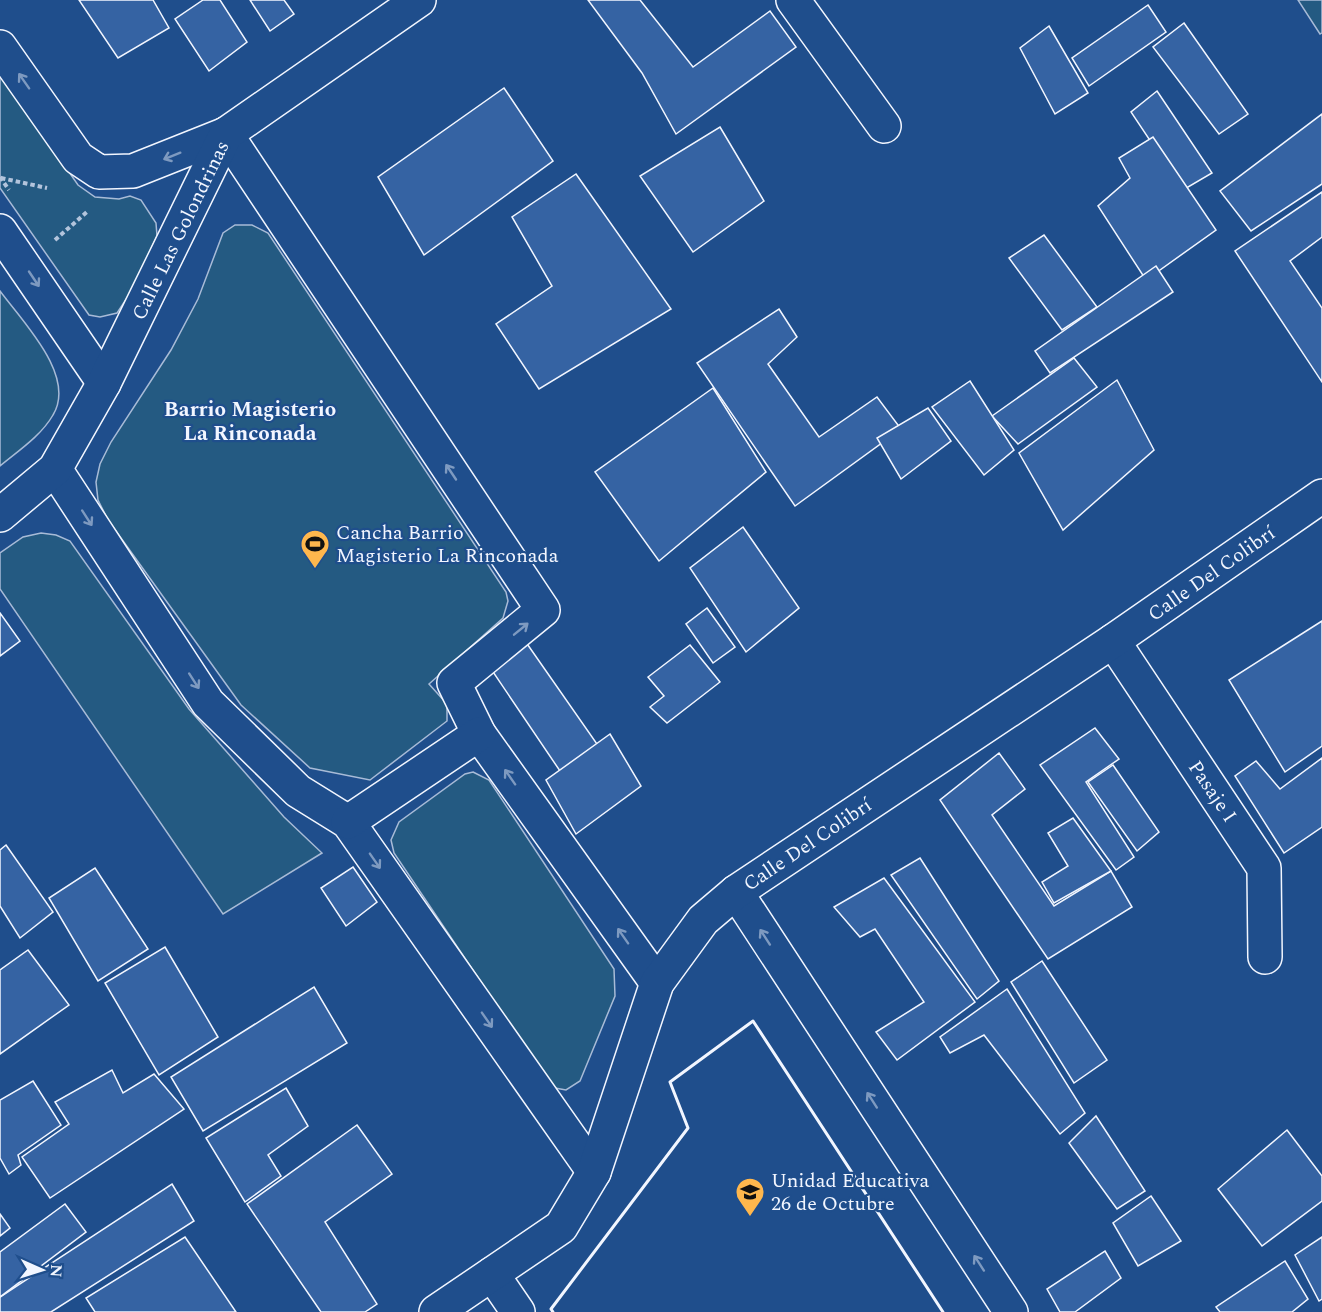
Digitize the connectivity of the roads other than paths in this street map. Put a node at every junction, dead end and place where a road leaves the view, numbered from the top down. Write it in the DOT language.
graph roads {
  1 [pos="419,0"];
  2 [pos="793,0"];
  3 [pos="0,47"];
  4 [pos="884,126"];
  5 [pos="226,134"];
  6 [pos="0,231"];
  7 [pos="104,383"];
  8 [pos="55,469"];
  9 [pos="1322,496"];
  10 [pos="0,515"];
  11 [pos="1113,641"];
  12 [pos="479,734"];
  13 [pos="348,822"];
  14 [pos="736,892"];
  15 [pos="1265,957"];
  16 [pos="657,983"];
  17 [pos="594,1172"];
  18 [pos="492,1274"];
  19 [pos="436,1312"];
  20 [pos="518,1312"];
  21 [pos="1011,1312"];
  1 -- 5 [label="street, Calle Las Golondrinas"];
  2 -- 4 [label="street"];
  5 -- 3 [label="street, one-way"];
  5 -- 7 [label="street, Calle Las Golondrinas"];
  12 -- 5 [label="street, one-way"];
  6 -- 7 [label="street, one-way"];
  7 -- 8 [label="street, Calle Las Golondrinas"];
  8 -- 10 [label="street, Calle Las Golondrinas"];
  8 -- 13 [label="street, one-way"];
  9 -- 11 [label="street, Calle Del Colibrí"];
  11 -- 14 [label="street, Calle Del Colibrí"];
  11 -- 15 [label="street, Pasaje I"];
  12 -- 13 [label="street"];
  16 -- 12 [label="street, one-way"];
  13 -- 17 [label="street, one-way"];
  14 -- 16 [label="street, Calle Del Colibrí"];
  21 -- 14 [label="street, one-way"];
  16 -- 17 [label="street, Calle Del Colibrí"];
  17 -- 18 [label="street, Calle Del Colibrí"];
  18 -- 19 [label="street, Calle Del Colibrí"];
  18 -- 20 [label="street"];
}
